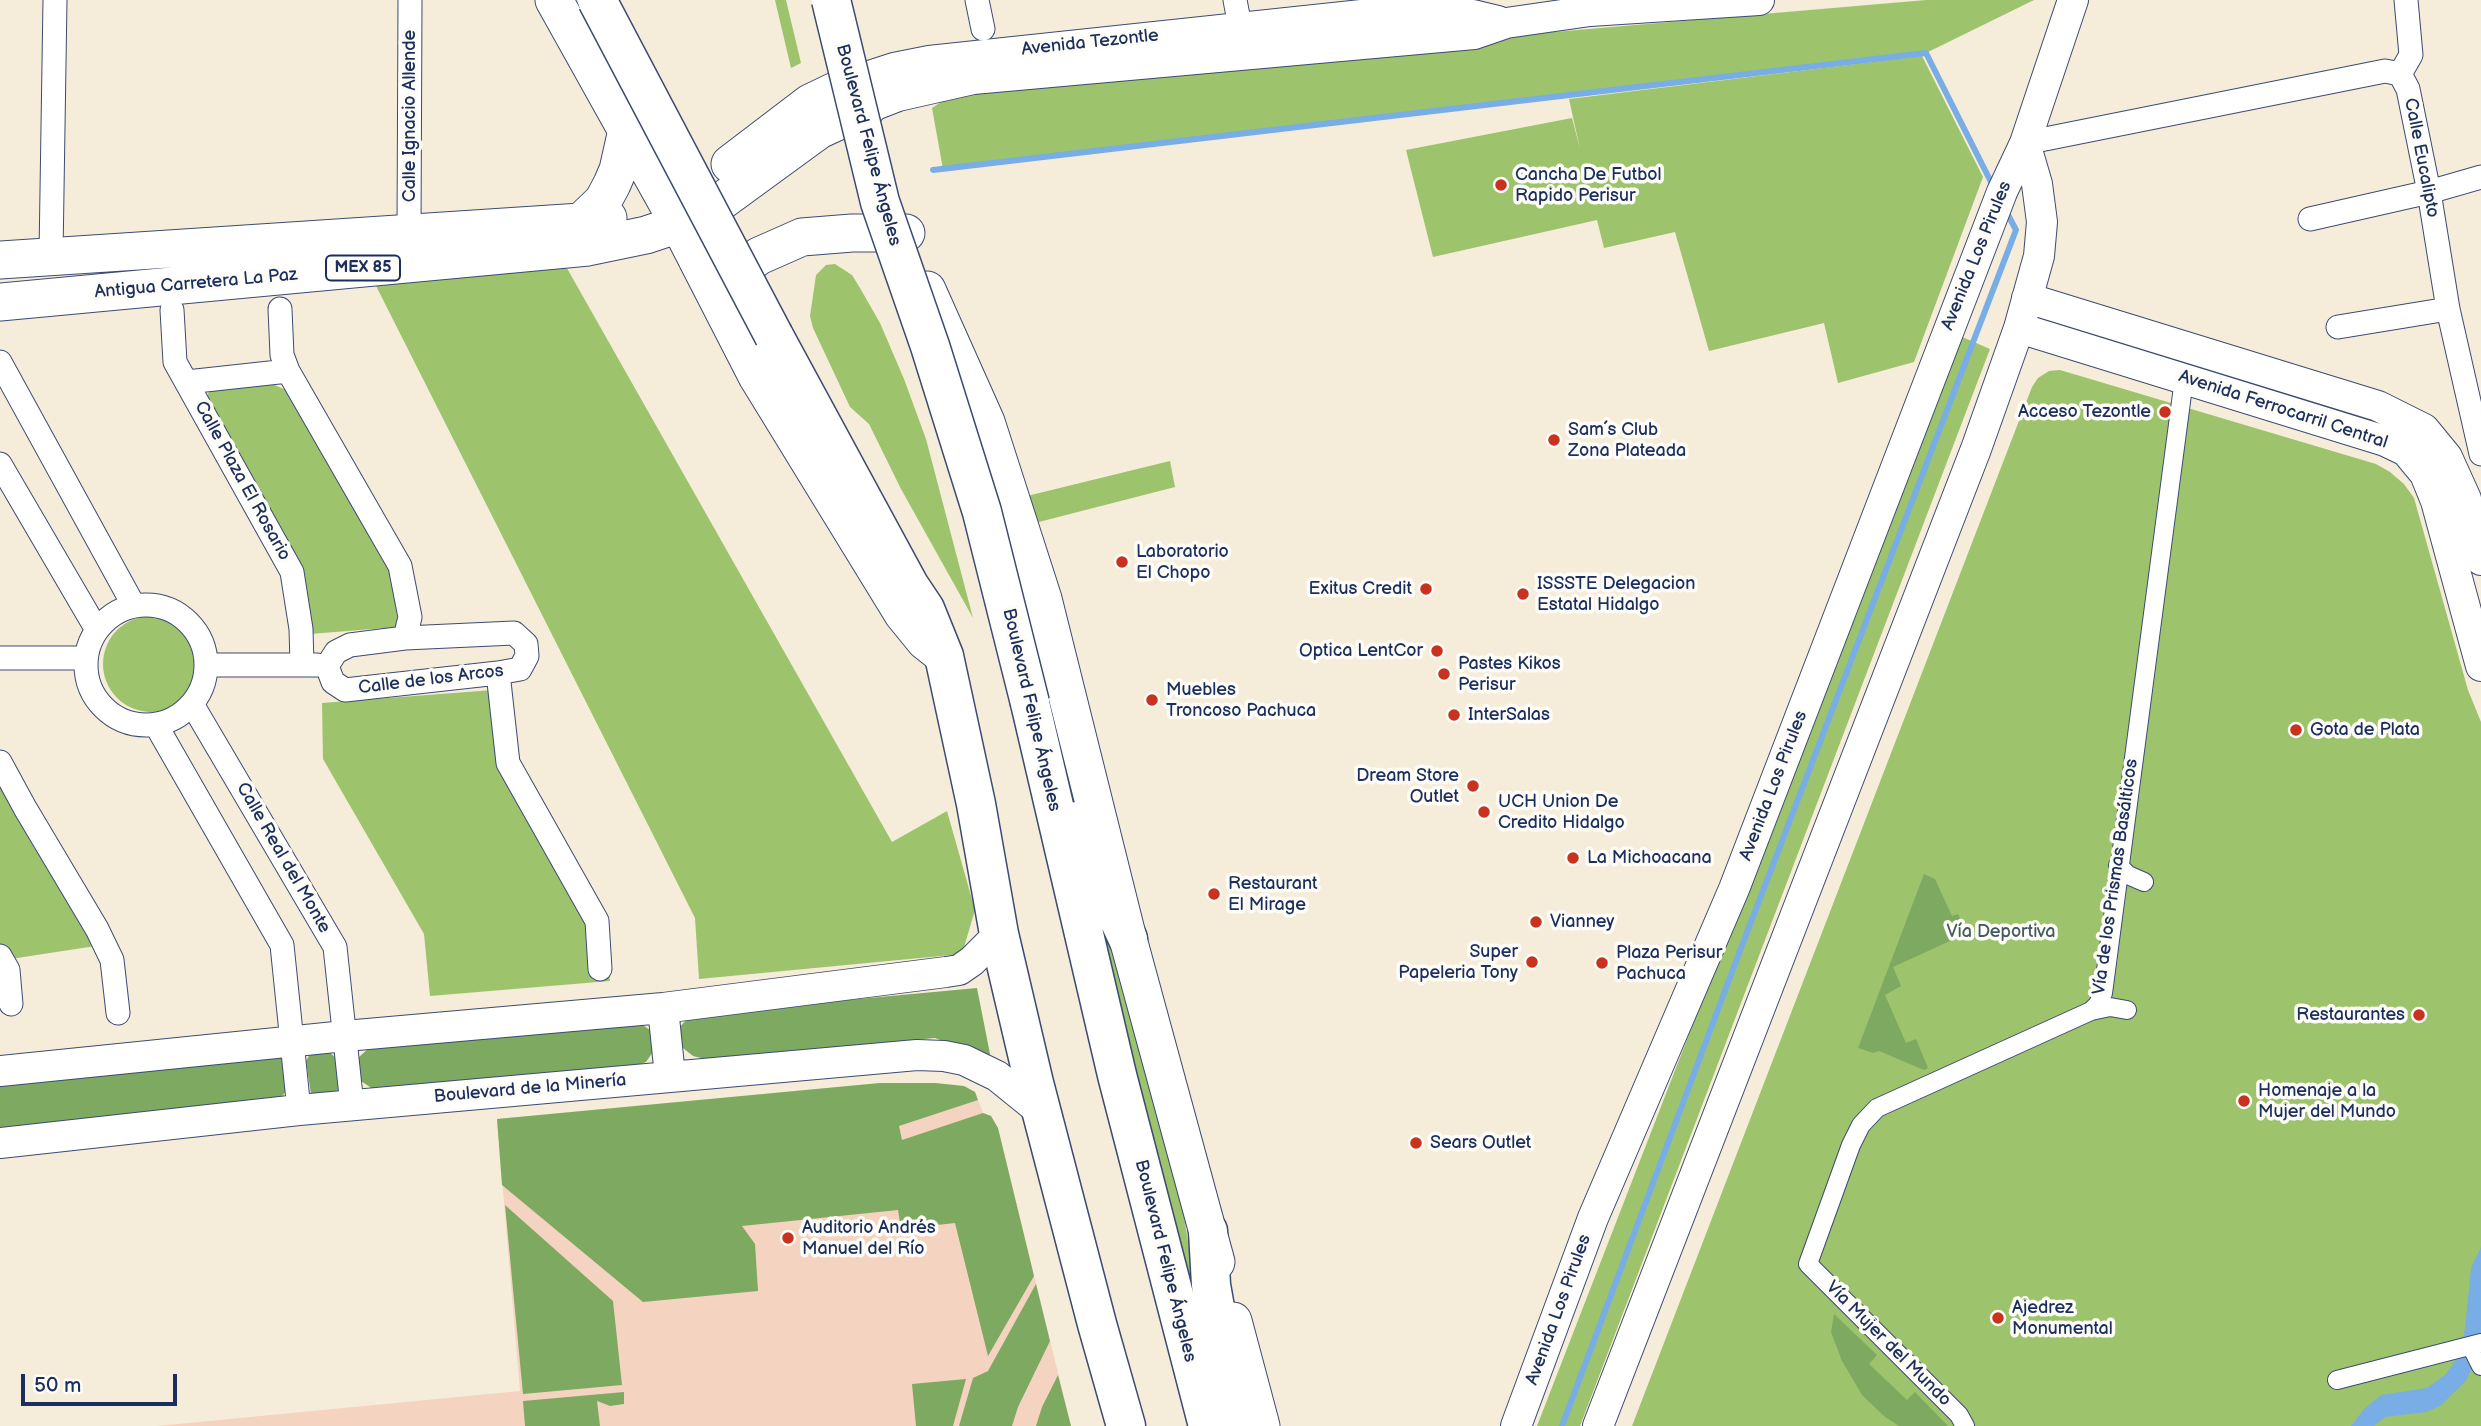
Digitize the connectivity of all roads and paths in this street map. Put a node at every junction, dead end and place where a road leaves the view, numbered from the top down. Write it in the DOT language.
graph roads {
  1 [pos="55,0"];
  2 [pos="410,0"];
  3 [pos="554,0"];
  4 [pos="597,0"];
  5 [pos="831,0"];
  6 [pos="842,0"];
  7 [pos="977,0"];
  8 [pos="1759,0"];
  9 [pos="2073,0"];
  10 [pos="2406,0"];
  11 [pos="1538,9"];
  12 [pos="1238,13"];
  13 [pos="1473,16"];
  14 [pos="983,29"];
  15 [pos="1246,55"];
  16 [pos="2400,74"];
  17 [pos="864,94"];
  18 [pos="627,130"];
  19 [pos="2025,143"];
  20 [pos="2481,177"];
  21 [pos="2429,192"];
  22 [pos="713,193"];
  23 [pos="672,212"];
  24 [pos="2310,219"];
  25 [pos="581,222"];
  26 [pos="409,233"];
  27 [pos="905,233"];
  28 [pos="51,256"];
  29 [pos="0,260"];
  30 [pos="2028,298"];
  31 [pos="0,302"];
  32 [pos="721,307"];
  33 [pos="280,309"];
  34 [pos="2448,309"];
  35 [pos="172,310"];
  36 [pos="2338,327"];
  37 [pos="2019,328"];
  38 [pos="0,362"];
  39 [pos="288,371"];
  40 [pos="2184,379"];
  41 [pos="187,382"];
  42 [pos="2477,423"];
  43 [pos="2481,454"];
  44 [pos="0,464"];
  45 [pos="2481,560"];
  46 [pos="134,606"];
  47 [pos="97,630"];
  48 [pos="405,638"];
  49 [pos="943,656"];
  50 [pos="0,658"];
  51 [pos="85,658"];
  52 [pos="302,664"];
  53 [pos="207,665"];
  54 [pos="327,666"];
  55 [pos="2481,666"];
  56 [pos="498,673"];
  57 [pos="1030,703"];
  58 [pos="192,704"];
  59 [pos="156,725"];
  60 [pos="0,762"];
  61 [pos="2118,865"];
  62 [pos="2144,882"];
  63 [pos="999,934"];
  64 [pos="1128,939"];
  65 [pos="0,956"];
  66 [pos="600,969"];
  67 [pos="11,1004"];
  68 [pos="663,1008"];
  69 [pos="2127,1010"];
  70 [pos="2091,1011"];
  71 [pos="118,1013"];
  72 [pos="345,1036"];
  73 [pos="292,1041"];
  74 [pos="0,1071"];
  75 [pos="670,1076"];
  76 [pos="352,1105"];
  77 [pos="299,1110"];
  78 [pos="1044,1114"];
  79 [pos="0,1143"];
  80 [pos="1208,1231"];
  81 [pos="1808,1264"];
  82 [pos="2476,1345"];
  83 [pos="2481,1366"];
  84 [pos="2337,1380"];
  85 [pos="1126,1426"];
  86 [pos="1208,1426"];
  87 [pos="1236,1426"];
  88 [pos="1261,1426"];
  89 [pos="1516,1426"];
  90 [pos="1598,1426"];
  91 [pos="1965,1426"];
  1 -- 28 [label="street"];
  2 -- 26 [label="street, Calle Ignacio Allende"];
  3 -- 18 [label="main road"];
  4 -- 49 [label="highway, bridge"];
  5 -- 57 [label="highway, Boulevard Felipe Ángeles, bridge"];
  6 -- 17 [label="main road, Boulevard Felipe Ángeles"];
  7 -- 14 [label="street"];
  8 -- 11 [label="street, Avenida Tezontle"];
  9 -- 19 [label="street, Avenida Los Pirules"];
  10 -- 16 [label="street"];
  11 -- 13 [label="street, Avenida Tezontle"];
  12 -- 13 [label="street, Avenida Tezontle"];
  12 -- 15 [label="street"];
  12 -- 17 [label="street, Avenida Tezontle"];
  13 -- 15 [label="street, Avenida Tezontle"];
  15 -- 17 [label="street, Avenida Tezontle"];
  16 -- 19 [label="street, Calle Eucalipto"];
  16 -- 21 [label="street, Calle Eucalipto"];
  17 -- 22 [label="main road, Avenida Tezontle / MEX 85"];
  17 -- 27 [label="main road, Boulevard Felipe Ángeles"];
  18 -- 23 [label="main road"];
  18 -- 25 [label="main road"];
  19 -- 30 [label="street, Avenida Los Pirules"];
  19 -- 89 [label="street, Avenida Los Pirules"];
  20 -- 21 [label="street"];
  21 -- 24 [label="street"];
  21 -- 34 [label="street, Calle Eucalipto"];
  22 -- 23 [label="main road, Antigua Carretera La Paz / MEX 85"];
  23 -- 25 [label="main road, Antigua Carretera La Paz / MEX 85"];
  23 -- 31 [label="main road, Antigua Carretera La Paz / MEX 85"];
  23 -- 32 [label="main road"];
  25 -- 26 [label="main road, Antigua Carretera La Paz / MEX 85"];
  26 -- 28 [label="main road, Antigua Carretera La Paz / MEX 85"];
  27 -- 32 [label="main road"];
  27 -- 64 [label="main road, Boulevard Felipe Ángeles"];
  28 -- 29 [label="main road, Antigua Carretera La Paz / MEX 85"];
  30 -- 37 [label="street, Avenida Los Pirules"];
  30 -- 45 [label="street, Avenida Ferrocarril Central"];
  32 -- 49 [label="main road"];
  33 -- 39 [label="street"];
  34 -- 36 [label="street"];
  34 -- 42 [label="street, Calle Eucalipto"];
  35 -- 41 [label="street, Calle Plaza El Rosario"];
  37 -- 40 [label="street, Avenida Ferrocarril Central"];
  37 -- 90 [label="street, Avenida Los Pirules"];
  38 -- 46 [label="street"];
  39 -- 41 [label="street, Calle Plaza El Rosario"];
  39 -- 48 [label="street"];
  40 -- 55 [label="street, Avenida Ferrocarril Central"];
  40 -- 61 [label="street, Vía de los Prismas Basálticos"];
  41 -- 52 [label="street, Calle Plaza El Rosario"];
  42 -- 43 [label="street, Calle Eucalipto"];
  44 -- 47 [label="street"];
  46 -- 47 [label="street"];
  46 -- 53 [label="street"];
  47 -- 51 [label="street"];
  48 -- 54 [label="street, Calle de los Arcos"];
  48 -- 56 [label="street, Calle de los Arcos"];
  49 -- 63 [label="highway"];
  50 -- 51 [label="street"];
  51 -- 59 [label="street"];
  52 -- 53 [label="street"];
  52 -- 54 [label="street"];
  53 -- 58 [label="street"];
  54 -- 56 [label="street, Calle de los Arcos"];
  56 -- 66 [label="street"];
  57 -- 64 [label="highway"];
  57 -- 86 [label="highway, Boulevard Felipe Ángeles"];
  58 -- 59 [label="street"];
  58 -- 72 [label="street, Calle Real del Monte"];
  59 -- 73 [label="street"];
  60 -- 71 [label="street"];
  61 -- 62 [label="street"];
  61 -- 70 [label="street, Vía de los Prismas Basálticos"];
  63 -- 68 [label="street"];
  63 -- 78 [label="highway"];
  64 -- 80 [label="main road, Boulevard Felipe Ángeles"];
  65 -- 67 [label="street"];
  68 -- 72 [label="street"];
  68 -- 75 [label="street"];
  69 -- 70 [label="street"];
  70 -- 81 [label="street, Vía de los Prismas Basálticos"];
  72 -- 73 [label="street"];
  72 -- 76 [label="street, Calle Real del Monte"];
  73 -- 74 [label="street"];
  73 -- 77 [label="street"];
  75 -- 76 [label="street, Boulevard de la Minería"];
  75 -- 78 [label="street, Boulevard de la Minería"];
  76 -- 77 [label="street, Boulevard de la Minería"];
  77 -- 79 [label="street, Boulevard de la Minería"];
  78 -- 85 [label="highway"];
  80 -- 87 [label="highway"];
  80 -- 88 [label="main road, Boulevard Felipe Ángeles"];
  81 -- 91 [label="street, Vía Mujer del Mundo"];
  82 -- 83 [label="street"];
  82 -- 84 [label="street"];
}
